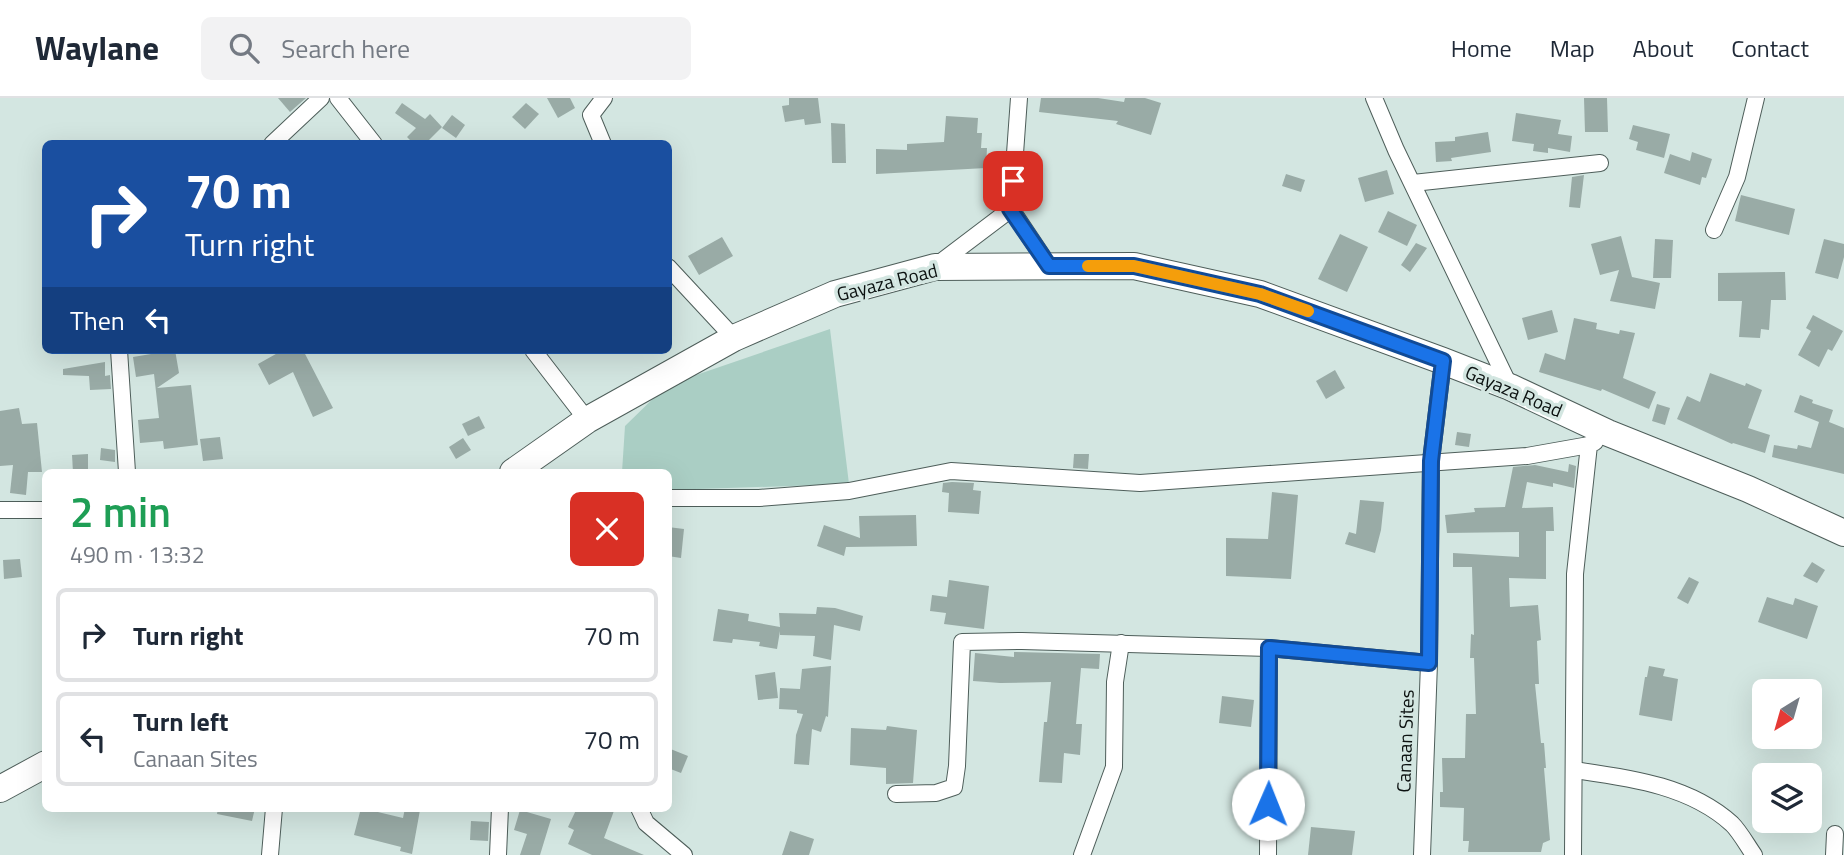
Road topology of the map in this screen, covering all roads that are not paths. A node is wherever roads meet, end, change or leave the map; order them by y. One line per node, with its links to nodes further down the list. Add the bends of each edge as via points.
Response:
1 (321, 98): 7 (street)
2 (338, 98): 8 (street)
3 (604, 98): 9 (street, via 591,116)
4 (1019, 98): 12 (street)
5 (1374, 98): 11 (street)
6 (1756, 98): 13 (street, via 1737,177)
7 (276, 140)
8 (371, 140)
9 (601, 140)
10 (1600, 163): 11 (street)
11 (1413, 183): 21 (street)
12 (1010, 209): 14 (street); 15 (street)
13 (1714, 230)
14 (1049, 266): 15 (main road, Gayaza Road); 20 (main road, Gayaza Road, via 1134,266 1260,294)
15 (935, 267): 17 (main road, Gayaza Road, via 835,294)
16 (672, 271): 17 (street)
17 (734, 338): 22 (main road, Gayaza Road)
18 (119, 354): 25 (street)
19 (536, 354): 22 (street)
20 (1443, 361): 21 (main road, Gayaza Road); 24 (street, Canaan Sites)
21 (1510, 387): 23 (main road, Gayaza Road)
22 (587, 420): 26 (main road, Gayaza Road)
23 (1598, 439): 24 (street, via 1527,456); 30 (main road, Gayaza Road, via 1748,489); 35 (street, via 1575,573)
24 (1431, 461): 27 (street, via 1140,483 951,471 849,491); 33 (street, Canaan Sites)
25 (127, 469)
26 (517, 469)
27 (672, 498)
28 (0, 510): 29 (street)
29 (42, 510)
30 (1843, 530)
31 (1121, 643): 32 (street); 37 (street, via 962,642 954,787 936,793); 45 (street, via 1115,682 1114,767)
32 (1269, 648): 33 (street); 46 (street)
33 (1429, 663): 47 (street, Canaan Sites)
34 (42, 766): 36 (main road)
35 (1574, 770): 48 (street); 49 (street, via 1686,794 1732,825)
36 (0, 789)
37 (896, 793)
38 (274, 812): 42 (street)
39 (500, 812): 43 (street)
40 (641, 812): 44 (street, via 646,823)
41 (1835, 834): 50 (street)
42 (270, 855)
43 (498, 855)
44 (684, 855)
45 (1082, 855)
46 (1268, 855)
47 (1422, 855)
48 (1573, 855)
49 (1754, 855)
50 (1834, 855)

